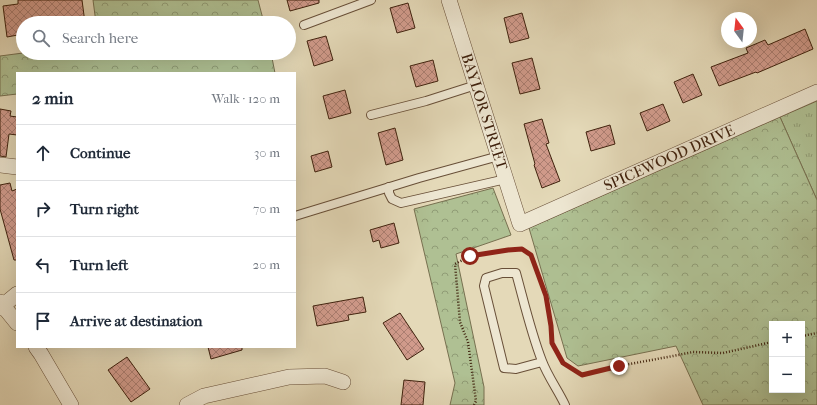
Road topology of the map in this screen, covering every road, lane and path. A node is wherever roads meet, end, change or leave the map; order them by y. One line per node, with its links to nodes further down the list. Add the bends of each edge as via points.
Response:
1 (371, 0): 3 (lane)
2 (449, 0): 4 (street, BAYLOR STREET)
3 (304, 25)
4 (476, 86): 6 (lane); 7 (street, BAYLOR STREET)
5 (817, 92): 13 (street, SPICEWOOD DRIVE)
6 (371, 116)
7 (499, 156): 10 (street, BAYLOR STREET); 11 (lane)
8 (0, 165): 9 (street)
9 (16, 167)
10 (506, 179): 11 (lane, via 401,203 392,199); 13 (street, BAYLOR STREET)
11 (389, 187): 12 (lane)
12 (296, 216)
13 (520, 224)
14 (16, 295): 15 (street)
15 (1, 305): 16 (street)
16 (16, 322)
17 (817, 333): 18 (path)
18 (805, 335)
19 (769, 343): 25 (path, via 723,353 693,352 582,375 563,363 552,343 546,296 531,255 522,249 470,256 455,264 460,322 468,342 476,401)
20 (37, 348): 23 (street)
21 (542, 362): 21 (lane, via 516,273 502,273 486,278 484,286 504,368 516,369); 26 (lane)
22 (343, 382): 24 (street, via 325,376 289,377 204,396)
23 (71, 405)
24 (187, 405)
25 (474, 405)
26 (565, 405)

